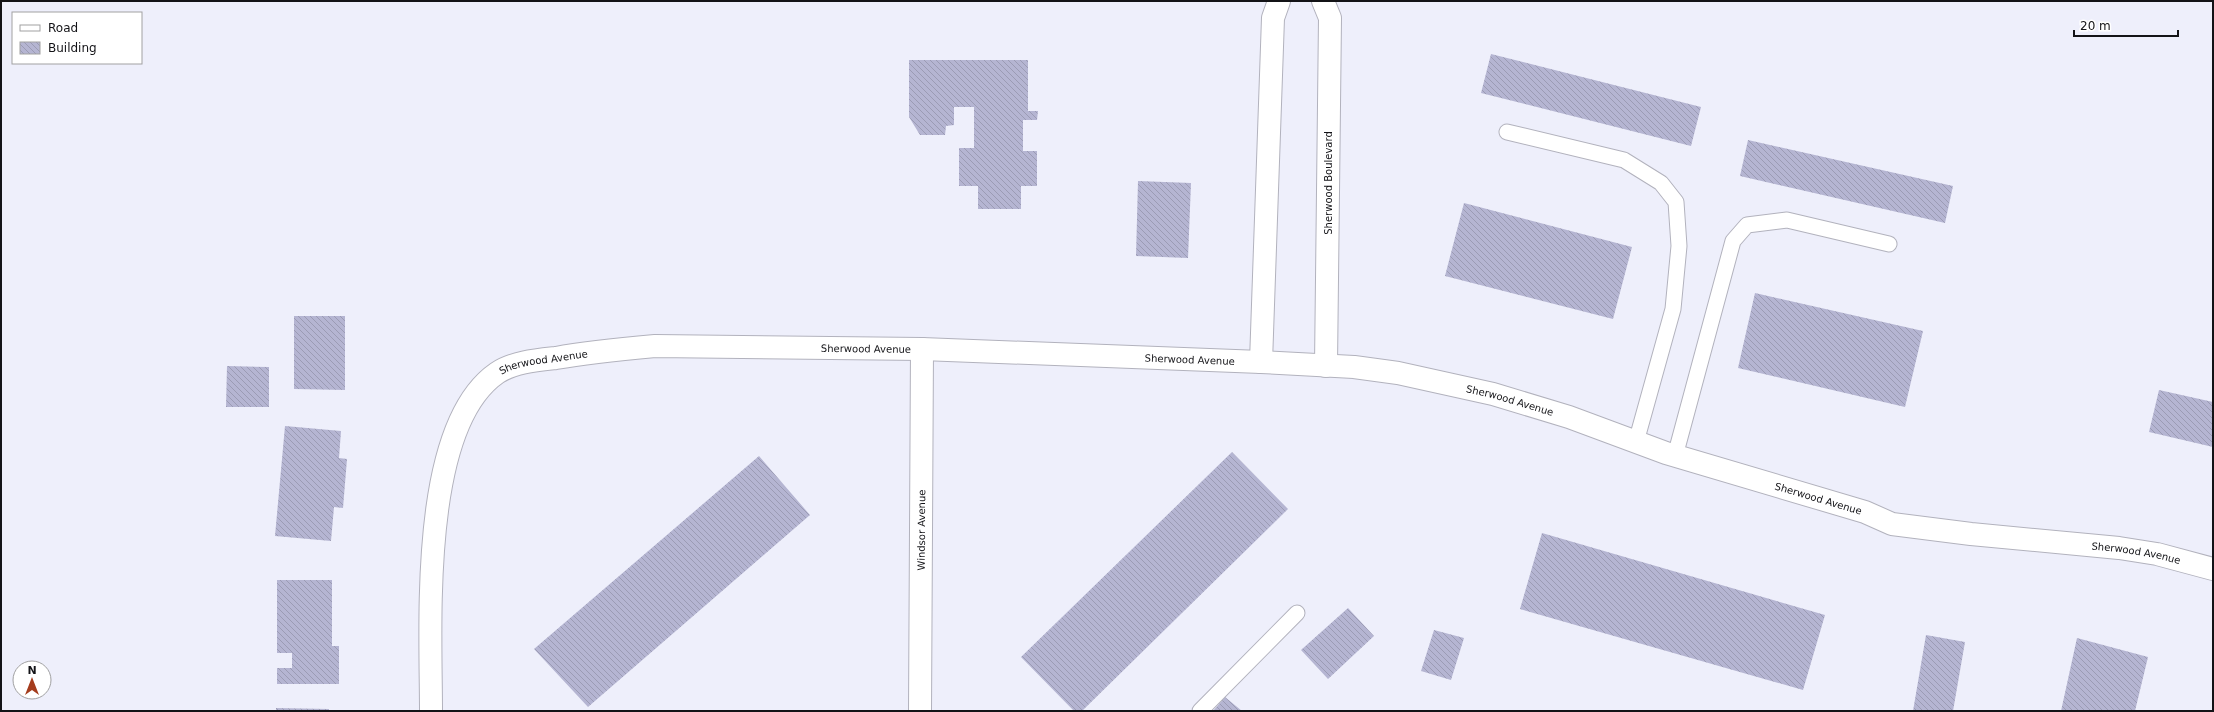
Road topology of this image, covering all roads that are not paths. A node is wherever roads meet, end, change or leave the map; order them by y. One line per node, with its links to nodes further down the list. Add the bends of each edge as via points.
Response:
1 (1279, 1): 6 (street, via 1274,18)
2 (1323, 1): 7 (street, Sherwood Boulevard, via 1330,18)
3 (1507, 132): 8 (lane, via 1624,160 1661,183 1676,202 1680,246 1673,309)
4 (1889, 244): 9 (lane, via 1787,220 1747,224 1733,241)
5 (922, 349): 6 (street, Sherwood Avenue); 12 (street, Sherwood Avenue, via 655,346 580,353 528,362 498,372 485,383 468,406 454,435 441,484 432,559); 13 (street, Windsor Avenue)
6 (1261, 362): 7 (street, Sherwood Avenue)
7 (1326, 366): 8 (street, Sherwood Avenue, via 1398,372 1493,394 1569,417)
8 (1636, 442): 9 (street, Sherwood Avenue)
9 (1675, 456): 10 (street, Sherwood Avenue, via 1865,512 1892,524 2119,548 2157,554)
10 (2213, 569)
11 (1297, 613): 14 (lane)
12 (431, 711)
13 (920, 711)
14 (1200, 711)

